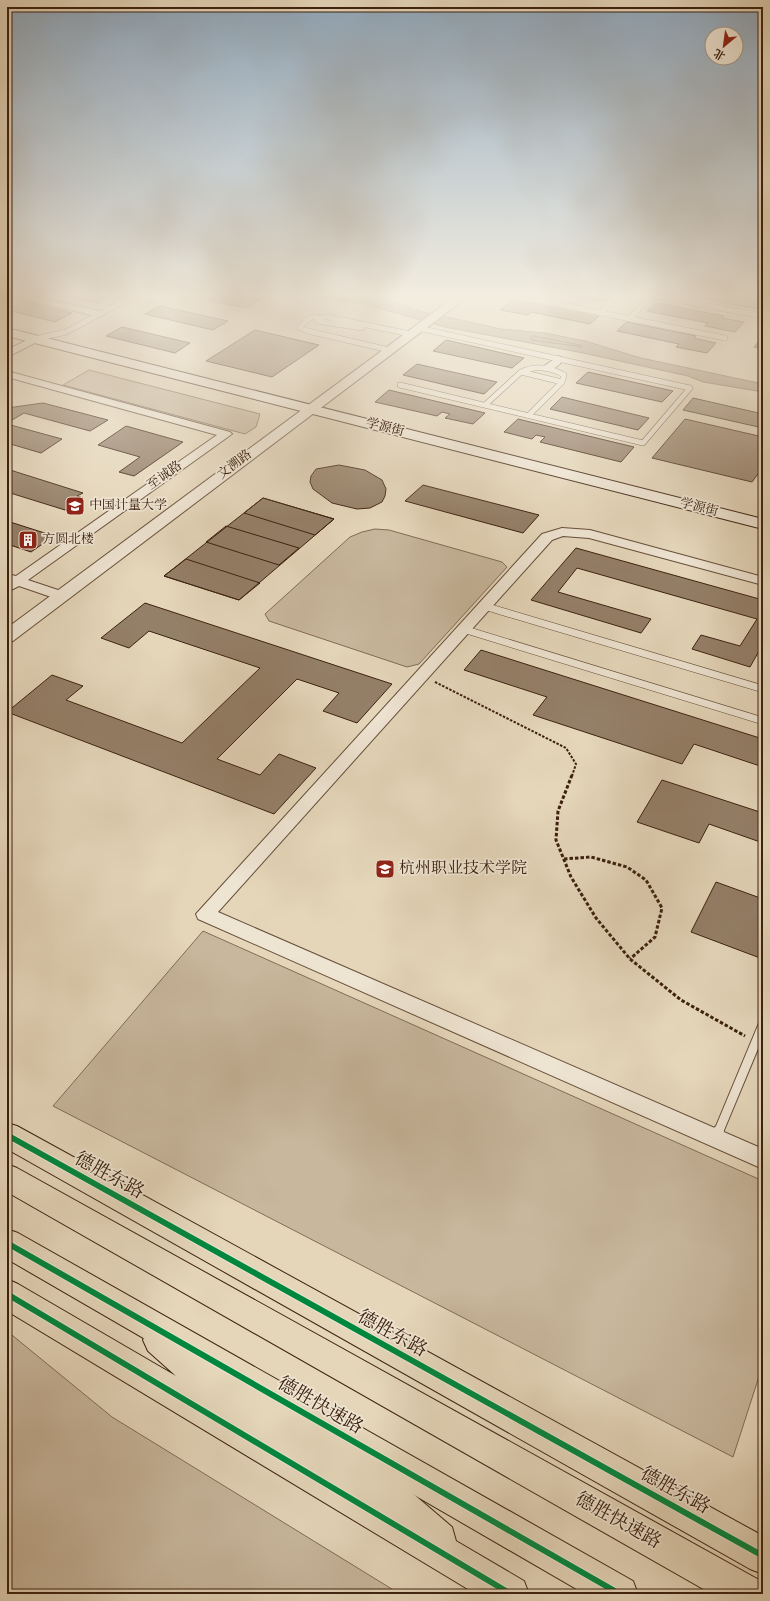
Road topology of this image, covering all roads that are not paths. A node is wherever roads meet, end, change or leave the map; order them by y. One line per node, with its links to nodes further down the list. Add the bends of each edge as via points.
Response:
1 (168, 370): 11 (main road, 学源街)
2 (363, 370): 11 (street, 文溯路)
3 (527, 370): 6 (lane)
4 (552, 370): 8 (lane, via 564,375)
5 (607, 370): 12 (lane, via 690,388 643,443)
6 (521, 372): 8 (lane); 10 (lane)
7 (7, 374): 16 (street, 至诚路, via 226,434)
8 (562, 382): 12 (lane)
9 (400, 385): 10 (lane)
10 (485, 405): 12 (lane)
11 (314, 406): 13 (main road, 学源街); 14 (main road, 学源街); 17 (street, 文溯路)
12 (528, 416)
13 (763, 516)
14 (763, 524)
15 (763, 581): 18 (street, via 590,534 562,532 546,537)
16 (10, 582): 17 (street)
17 (62, 596): 20 (street, 文溯路)
18 (484, 606): 19 (street); 21 (lane)
19 (463, 629): 22 (lane); 25 (street, via 205,914)
20 (7, 637)
21 (763, 689)
22 (763, 721)
23 (763, 1025): 25 (lane)
24 (7, 1135): 31 (main road, 德胜东路)
25 (716, 1138): 26 (street)
26 (763, 1159)
27 (7, 1177): 35 (main road, 德胜快速路)
28 (7, 1243): 30 (main road, 德胜快速路)
29 (7, 1294): 32 (main road)
30 (123, 1309): 32 (main road, via 217,1391 385,1492); 34 (main road, 德胜快速路)
31 (763, 1556)
32 (475, 1572): 33 (main road)
33 (512, 1594)
34 (620, 1594)
35 (748, 1594)

